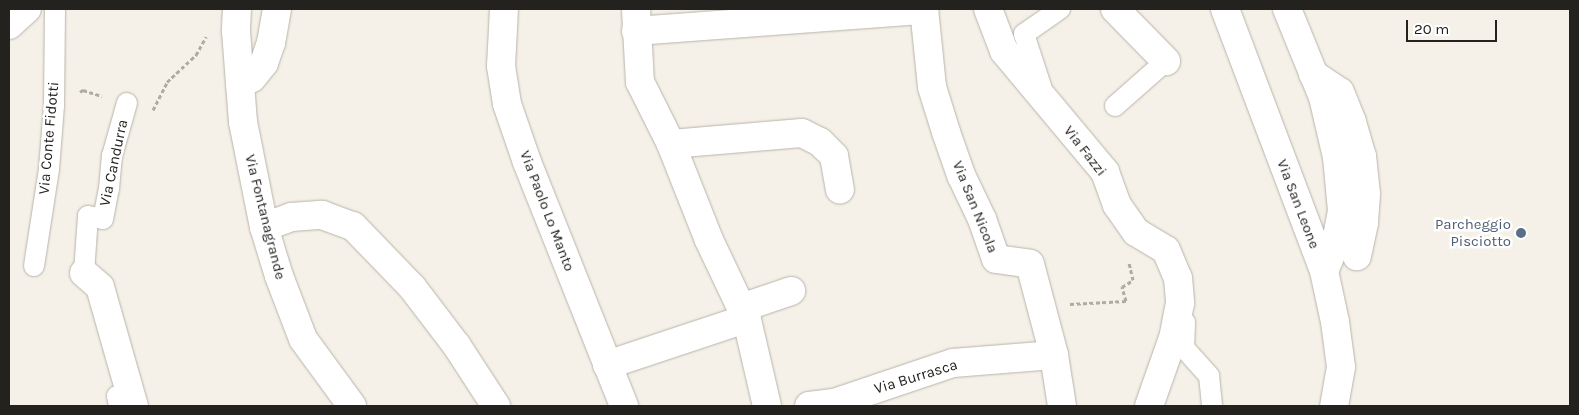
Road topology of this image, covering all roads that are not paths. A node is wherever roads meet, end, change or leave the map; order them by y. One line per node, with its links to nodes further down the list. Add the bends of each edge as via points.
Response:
1 (27, 9): 13 (street)
2 (55, 9): 24 (street, Via Conte Fidotti, via 54,105)
3 (237, 9): 16 (street, Via Fontanagrande)
4 (277, 9): 16 (street, via 264,63 252,78)
5 (504, 9): 31 (street, Via Paolo Lo Manto, via 501,66 507,104)
6 (924, 9): 12 (street); 30 (street, Via San Nicola, via 932,87 961,175 996,259 1030,264)
7 (988, 9): 18 (street, Via Fazzi, via 1004,51)
8 (1060, 9): 18 (street, via 1024,34)
9 (1115, 9): 14 (street)
10 (1225, 9): 25 (street, Via San Leone)
11 (1287, 9): 15 (street)
12 (636, 20): 20 (street, via 640,82)
13 (9, 25)
14 (1166, 61): 19 (street)
15 (1313, 74): 23 (street, via 1340,92 1362,156 1366,194); 25 (street, via 1323,97 1336,157 1342,212 1336,243)
16 (240, 84): 22 (street, Via Fontanagrande, via 243,122)
17 (127, 103): 26 (street, Via Candurra, via 112,156 110,189 103,219 88,216)
18 (1047, 103): 28 (street, Via Fazzi, via 1105,172 1117,205 1136,232 1166,250 1178,278)
19 (1115, 106)
20 (671, 144): 21 (street, via 802,132 820,142 834,156); 29 (street)
21 (840, 189)
22 (264, 227): 33 (street, Via Fontanagrande, via 303,339); 34 (street, via 291,217 322,215 353,226 412,287 457,346)
23 (1357, 256)
24 (34, 266)
25 (1324, 271): 41 (street, Via San Leone, via 1341,367)
26 (84, 273): 32 (street, Via Candurra, via 100,287)
27 (791, 291): 29 (street)
28 (1180, 303): 39 (street, Via Fazzi, via 1173,338); 40 (street, via 1185,318 1184,348 1209,376)
29 (737, 316): 31 (street); 36 (street, via 747,320)
30 (1054, 355): 37 (street, Via Burrasca, via 953,363 834,403); 38 (street, Via San Nicola)
31 (607, 365): 35 (street, Via Paolo Lo Manto)
32 (128, 402)
33 (352, 406)
34 (496, 406)
35 (624, 406)
36 (767, 406)
37 (809, 406)
38 (1062, 406)
39 (1149, 406)
40 (1212, 406)
41 (1334, 406)

